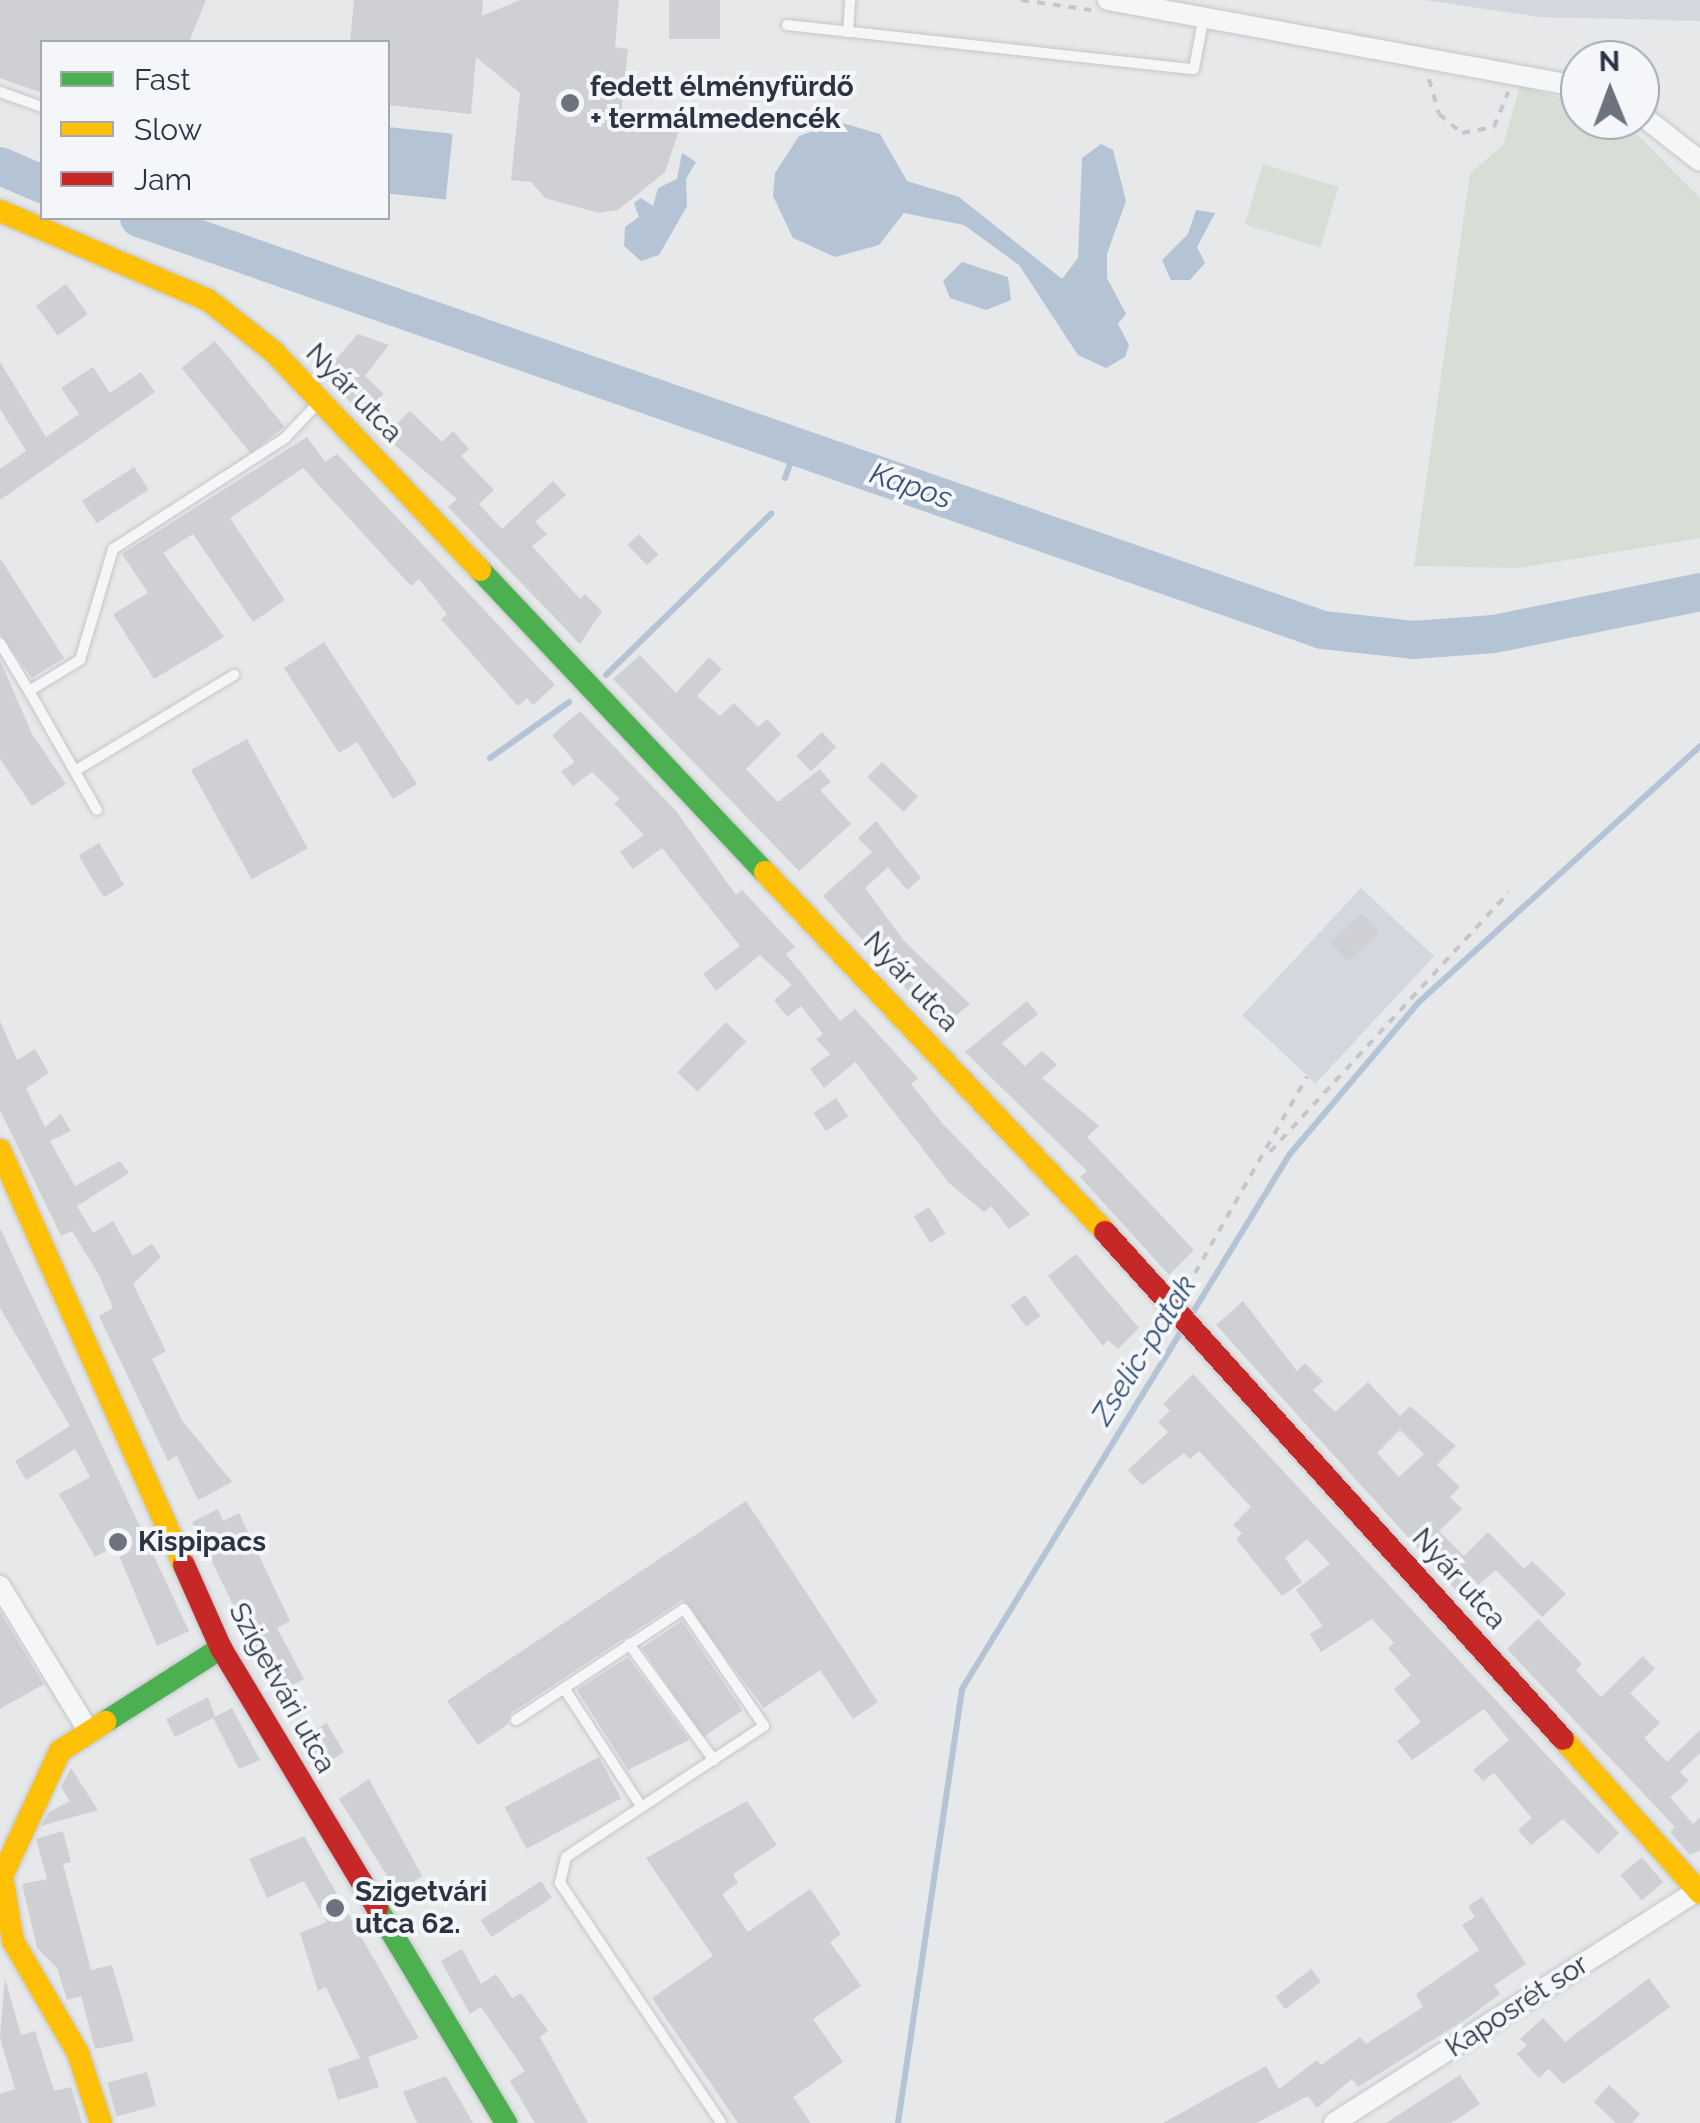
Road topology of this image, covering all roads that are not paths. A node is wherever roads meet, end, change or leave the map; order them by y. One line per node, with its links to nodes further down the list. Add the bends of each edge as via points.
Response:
1 (850, 0): 5 (lane)
2 (1108, 0): 3 (street)
3 (1204, 15): 5 (lane, via 1194,69); 6 (street)
4 (787, 25): 5 (lane)
5 (848, 32)
6 (1560, 82)
7 (0, 92): 8 (lane)
8 (40, 106)
9 (1660, 130): 10 (street)
10 (1700, 161)
11 (0, 210): 12 (street, Nyár utca, via 208,300)
12 (320, 400): 15 (lane, via 286,438 112,550 80,660); 27 (street, Nyár utca, via 1209,1343)
13 (0, 643): 15 (lane)
14 (234, 675): 16 (lane)
15 (30, 691): 16 (lane)
16 (75, 771): 17 (lane)
17 (97, 810)
18 (0, 1150): 21 (street, Szigetvári utca)
19 (0, 1586): 24 (street)
20 (629, 1644): 22 (lane); 25 (lane); 25 (lane, via 684,1609 764,1726)
21 (221, 1648): 24 (street); 29 (street, Szigetvári utca)
22 (564, 1688): 23 (lane); 26 (lane)
23 (516, 1720)
24 (89, 1732): 28 (street, via 44,1772 2,1876 13,1941 78,2053)
25 (714, 1760): 26 (lane)
26 (641, 1806): 30 (lane, via 566,1857 560,1884)
27 (1699, 1891): 31 (street, Kaposrét sor)
28 (102, 2123)
29 (506, 2123)
30 (721, 2123)
31 (1334, 2123)

